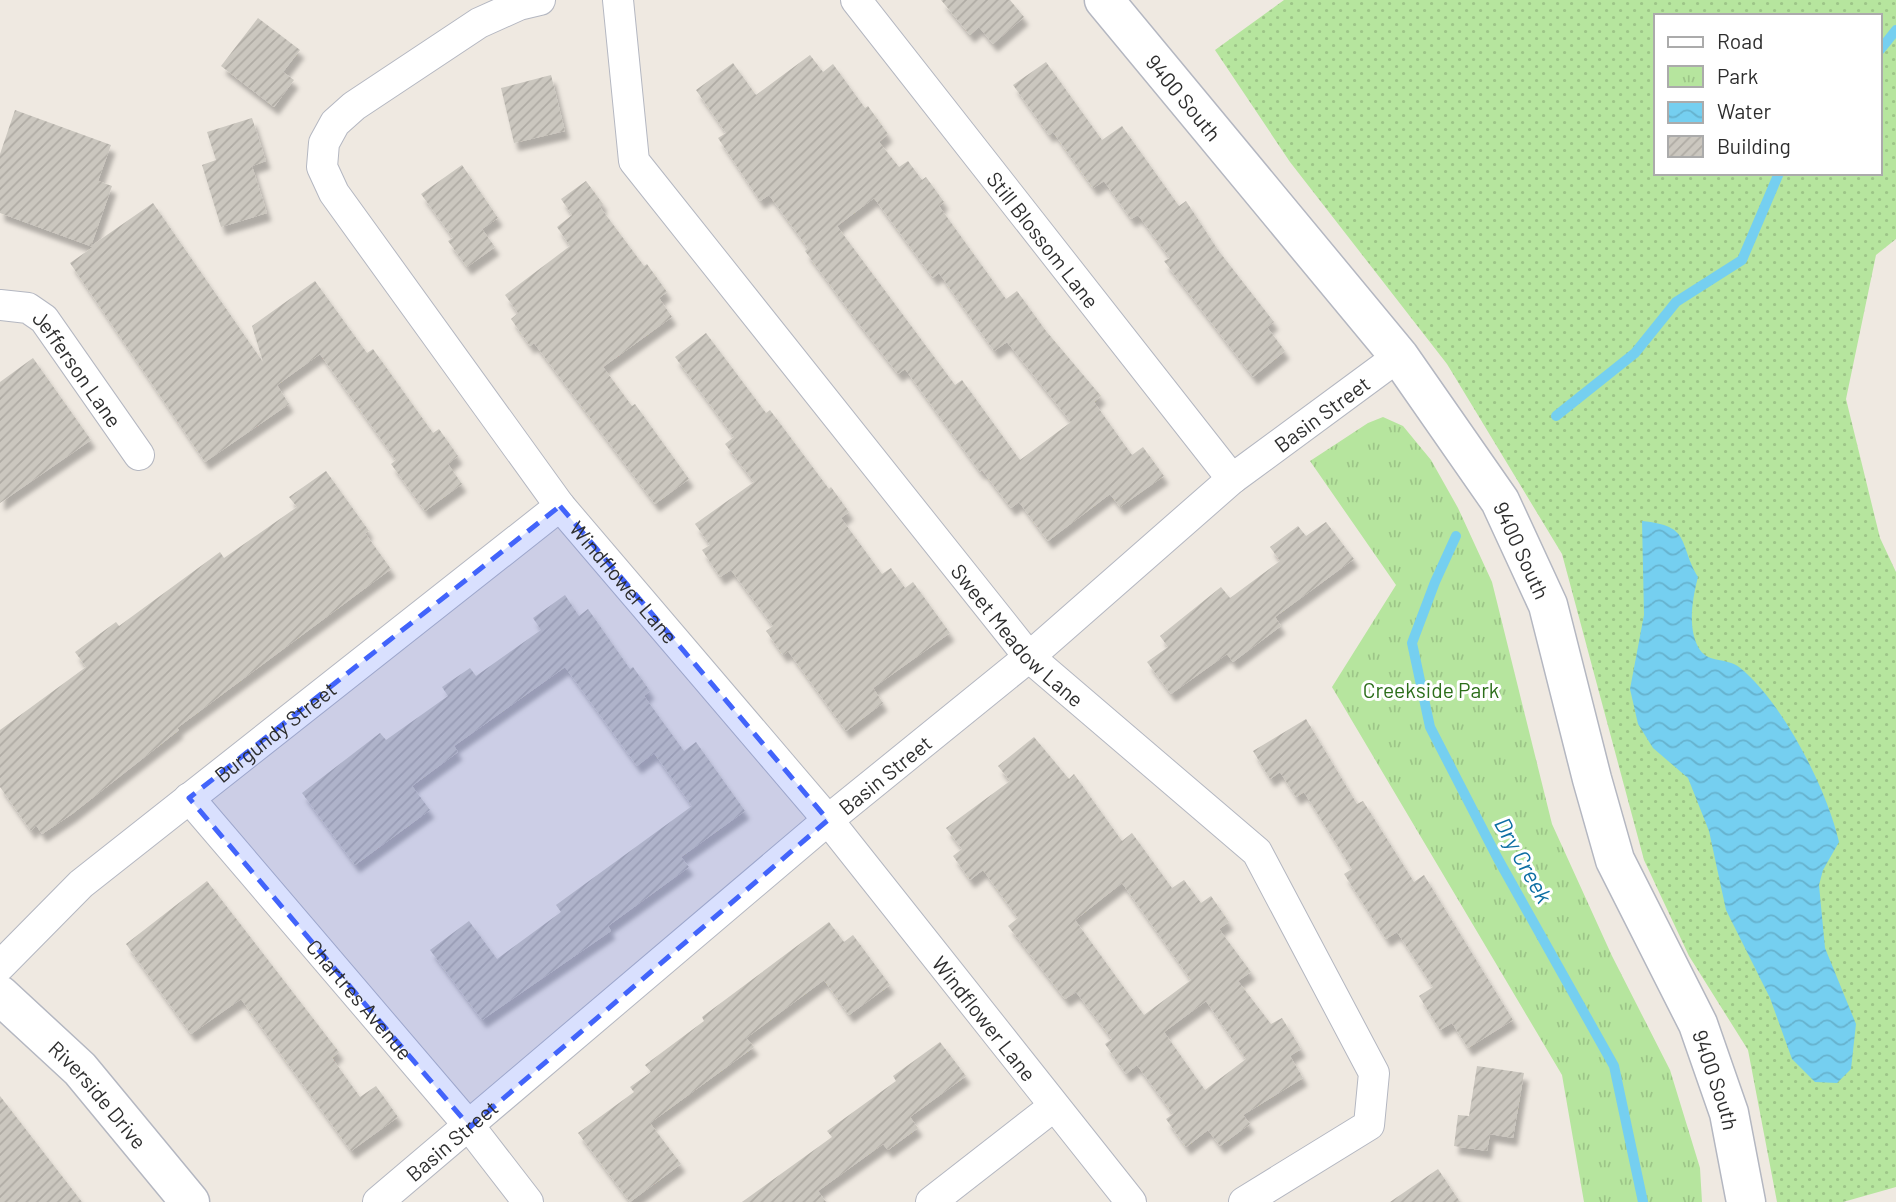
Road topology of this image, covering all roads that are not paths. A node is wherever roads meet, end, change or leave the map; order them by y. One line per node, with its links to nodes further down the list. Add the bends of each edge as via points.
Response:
1 (540, 0): 9 (street, Windflower Lane, via 479,23 354,106 335,123 324,143 322,167 334,193)
2 (618, 0): 10 (street, Sweet Meadow Lane, via 634,161)
3 (856, 0): 8 (street, Still Blossom Lane)
4 (1104, 0): 6 (street, 9400 South)
5 (0, 305): 7 (street, Jefferson Lane, via 28,308 44,319)
6 (1399, 356): 8 (street, Basin Street); 23 (street, 9400 South, via 1500,501 1548,605 1615,860 1698,1024 1729,1113)
7 (139, 455)
8 (1233, 479): 10 (street, Basin Street)
9 (560, 506): 11 (street, Burgundy Street); 12 (street, Windflower Lane)
10 (1029, 657): 12 (street, Basin Street); 22 (street, Sweet Meadow Lane, via 1257,852 1374,1073 1369,1125)
11 (189, 798): 13 (street, Burgundy Street, via 81,884); 16 (street, Chartres Avenue)
12 (828, 820): 15 (street, Windflower Lane); 16 (street, Basin Street)
13 (0, 966)
14 (0, 995): 17 (street, Riverside Drive, via 80,1069)
15 (1053, 1107): 20 (street); 21 (street, Windflower Lane)
16 (470, 1128): 18 (street, Basin Street); 19 (street, Chartres Avenue)
17 (190, 1202)
18 (378, 1202)
19 (528, 1202)
20 (931, 1202)
21 (1131, 1202)
22 (1244, 1202)
23 (1746, 1202)

